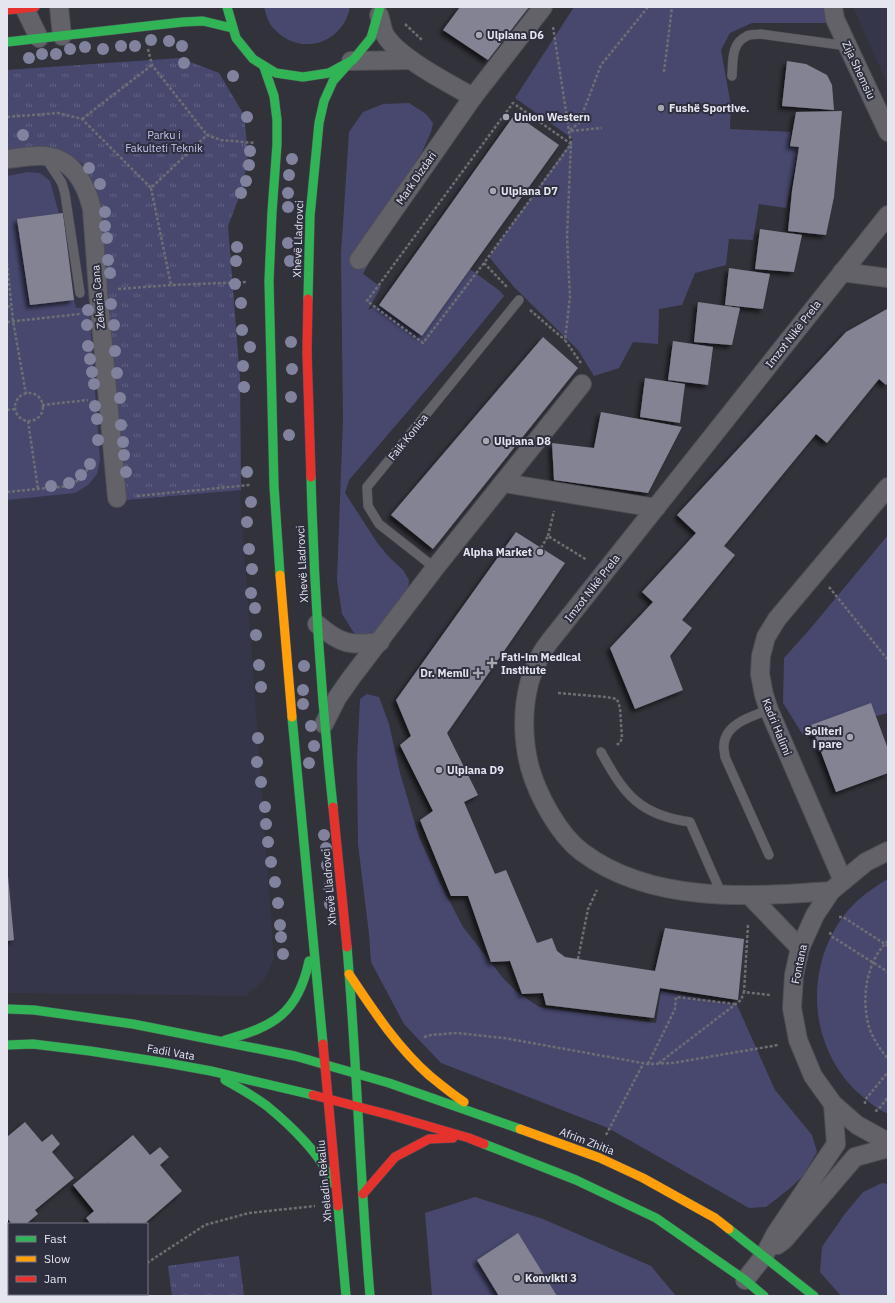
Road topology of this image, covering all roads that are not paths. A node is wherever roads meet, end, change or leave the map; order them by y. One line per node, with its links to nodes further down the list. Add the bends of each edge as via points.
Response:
1 (28, 7): 6 (main road); 10 (street)
2 (59, 7): 9 (street)
3 (227, 7): 8 (main road)
4 (543, 7): 17 (street, Mark Dizdari)
5 (833, 7): 12 (street, Zija Shemsiu, via 835,19)
6 (7, 10)
7 (380, 11): 13 (street, via 384,34); 14 (main road, via 372,36 363,50)
8 (232, 28): 9 (main road, via 203,21 190,21); 15 (main road, via 245,50)
9 (62, 36): 10 (main road)
10 (39, 38): 11 (main road)
11 (7, 42)
12 (848, 46): 16 (lane, via 760,34 748,36 734,49); 18 (street, Zija Shemsiu)
13 (411, 60): 14 (street); 17 (street)
14 (351, 61): 15 (main road, via 331,73 308,78 286,76); 33 (main road, Xhevë Lladrovci, via 333,81 324,101 317,135 310,216 308,352)
15 (264, 67): 43 (main road, Xhevë Lladrovci, via 274,96 277,120 269,281 274,486)
16 (732, 76)
17 (473, 97): 22 (street, Mark Dizdari)
18 (888, 132)
19 (45, 156): 20 (street, Zekeria Cana); 25 (lane, via 62,183 65,194); 30 (street, Zekeria Cana, via 71,168 86,188 92,209)
20 (7, 159)
21 (888, 215): 23 (street)
22 (359, 260)
23 (842, 272): 24 (street); 31 (street, Imzot Nikë Prela)
24 (888, 278)
25 (80, 293)
26 (519, 300): 32 (lane, Faik Konica, via 367,487 368,506 379,524)
27 (582, 384): 28 (street)
28 (504, 483): 31 (street); 32 (street)
29 (888, 487): 35 (street, Kadri Halimi, via 777,619 766,637 760,674)
30 (117, 498)
31 (656, 508): 41 (street, Imzot Nikë Prela, via 541,655 529,684 524,718 526,753 535,783 548,810 565,835 581,851 602,865 642,882 691,892)
32 (435, 568): 34 (street)
33 (317, 624): 34 (street, via 338,640 362,644); 36 (main road, Xhevë Lladrovci)
34 (380, 642): 36 (street, via 337,698)
35 (768, 710): 39 (lane, via 741,721 729,731 724,743 725,757); 40 (street, Kadri Halimi)
36 (324, 724): 45 (main road, Xhevë Lladrovci)
37 (601, 752): 41 (lane, via 626,793 641,806 673,820 690,822)
38 (888, 851): 40 (street, Fontana, via 866,862)
39 (769, 855)
40 (837, 886): 42 (street, Imzot Nikë Prela); 44 (street, Fontana, via 815,915)
41 (722, 895): 42 (street, Imzot Nikë Prela)
42 (749, 895): 44 (street)
43 (312, 936): 47 (main road, via 307,976 293,1004 265,1028); 49 (main road, Xhevë Lladrovci)
44 (800, 948): 53 (street, Fontana, via 794,976 792,1008 798,1040 813,1076)
45 (349, 973): 51 (main road, Xhevë Lladrovci); 55 (main road, via 399,1046 448,1092)
46 (7, 1009): 47 (main road, Fadil Vata, via 34,1010 111,1021)
47 (220, 1041): 49 (main road, Fadil Vata)
48 (7, 1045): 50 (main road, Fadil Vata, via 32,1044 90,1051)
49 (324, 1064): 51 (main road, Afrim Zhitia); 52 (main road, Xheladin Rekaliu)
50 (211, 1071): 52 (main road, Fadil Vata); 60 (main road, via 266,1105 291,1127 329,1174)
51 (356, 1073): 54 (main road); 55 (main road, Afrim Zhitia)
52 (328, 1099): 54 (main road); 60 (main road, Xheladin Rekaliu)
53 (833, 1104): 57 (street, Fontana, via 857,1125); 61 (street, via 836,1144 776,1233)
54 (358, 1107): 56 (main road); 59 (main road)
55 (487, 1117): 61 (main road, Afrim Zhitia, via 600,1158 643,1178 715,1218)
56 (468, 1138): 59 (main road, via 429,1139 422,1142 395,1157); 62 (main road, via 576,1180 656,1218)
57 (888, 1142)
58 (888, 1148): 61 (street, via 855,1157 784,1240)
59 (363, 1194): 64 (main road)
60 (337, 1197): 63 (main road, Xheladin Rekaliu)
61 (764, 1256): 62 (street); 66 (main road, Afrim Zhitia)
62 (744, 1285): 65 (main road)
63 (346, 1296)
64 (370, 1296)
65 (764, 1296)
66 (814, 1296)

